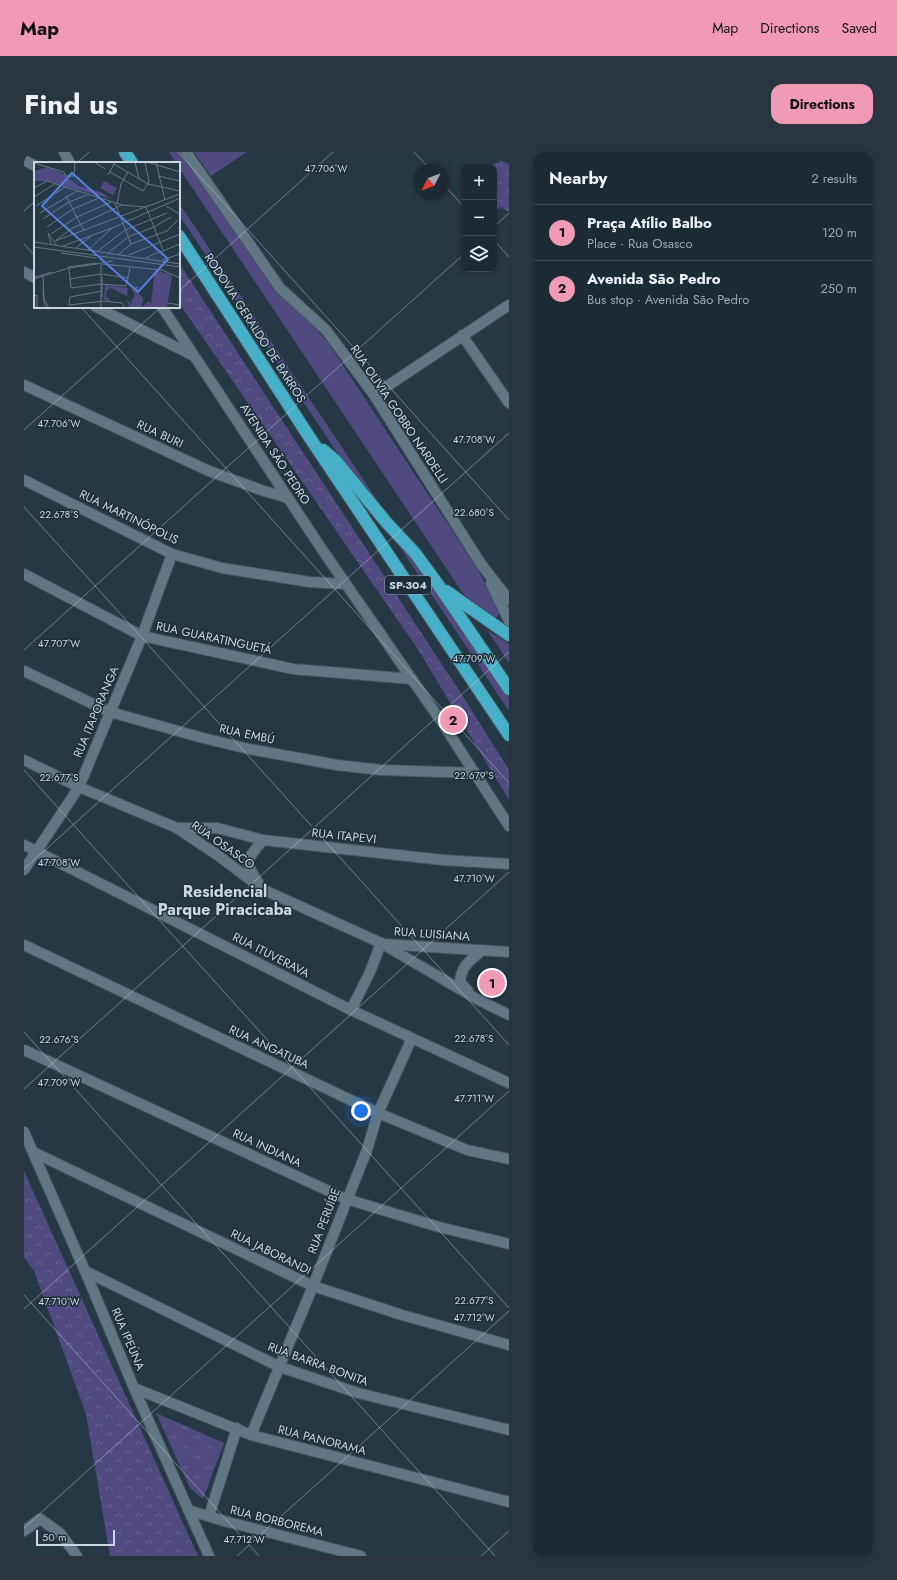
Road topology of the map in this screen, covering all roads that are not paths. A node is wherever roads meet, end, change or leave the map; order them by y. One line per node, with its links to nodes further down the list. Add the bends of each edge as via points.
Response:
1 (64, 152): 5 (street)
2 (125, 152): 6 (highway)
3 (186, 152): 17 (street, RUA OLIVIA GOBBO NARDELLI, via 280,288 326,330)
4 (24, 160): 7 (street)
5 (69, 162)
6 (131, 162)
7 (34, 165)
8 (180, 238): 19 (highway, RODOVIA GERALDO DE BARROS / SP-304)
9 (24, 272): 10 (street)
10 (34, 277)
11 (509, 305): 14 (street)
12 (98, 308): 15 (street)
13 (163, 308): 15 (street, AVENIDA SÃO PEDRO)
14 (462, 335): 17 (street); 18 (street)
15 (194, 356): 21 (street, AVENIDA SÃO PEDRO)
16 (24, 385): 21 (street, RUA BURI, via 209,471)
17 (374, 395): 23 (street, RUA OLIVIA GOBBO NARDELLI)
18 (509, 403)
19 (308, 435): 26 (highway, RODOVIA GERALDO DE BARROS / SP-304, via 336,461 386,522 415,552); 35 (highway, RODOVIA GERALDO DE BARROS / SP-304)
20 (24, 480): 22 (street, RUA MARTINÓPOLIS)
21 (288, 498): 25 (street, AVENIDA SÃO PEDRO)
22 (172, 554): 25 (street, RUA MARTINÓPOLIS, via 222,568 310,582); 30 (street, RUA ITAPORANGA)
23 (481, 564): 27 (street); 28 (street)
24 (24, 574): 30 (street, RUA GUARATINGUETÁ)
25 (346, 584): 32 (street, AVENIDA SÃO PEDRO)
26 (439, 586): 29 (highway); 33 (highway, RODOVIA GERALDO DE BARROS / SP-304)
27 (509, 600)
28 (509, 621)
29 (509, 635)
30 (142, 636): 32 (street, RUA GUARATINGUETÁ, via 293,669); 34 (street, RUA ITAPORANGA)
31 (24, 671): 34 (street, RUA EMBÚ)
32 (412, 679): 37 (street, AVENIDA SÃO PEDRO)
33 (509, 689)
34 (110, 712): 37 (street, RUA EMBÚ, via 249,749 337,765 381,770); 38 (street, RUA ITAPORANGA)
35 (509, 735)
36 (24, 760): 38 (street, RUA OSASCO)
37 (475, 773): 39 (street, AVENIDA SÃO PEDRO)
38 (79, 787): 40 (street, RUA OSASCO); 43 (street, RUA ITAPORANGA)
39 (509, 826)
40 (177, 828): 41 (street, RUA ITAPEVI, via 217,828); 46 (street, RUA OSASCO)
41 (263, 840): 44 (street, RUA ITAPEVI, via 443,860); 46 (street, via 248,858 249,868)
42 (24, 845): 43 (street, RUA ITUVERAVA)
43 (36, 851): 45 (street, RUA ITAPORANGA); 52 (street, RUA ITUVERAVA)
44 (509, 864)
45 (24, 870)
46 (264, 890): 47 (street, RUA OSASCO)
47 (381, 944): 49 (street, RUA LUISIANA); 51 (street, RUA OSASCO); 52 (street)
48 (24, 945): 57 (street, RUA ANGATUBA)
49 (481, 951): 50 (street, RUA LUISIANA); 51 (street, RUA LUISIANA, via 460,973 460,982)
50 (509, 952)
51 (475, 998): 53 (street, RUA OSASCO)
52 (351, 1010): 54 (street, RUA ITUVERAVA)
53 (509, 1015)
54 (412, 1038): 56 (street, RUA ITUVERAVA); 57 (street, RUA PERUÍBE)
55 (24, 1050): 61 (street, RUA INDIANA)
56 (509, 1083)
57 (378, 1113): 60 (street, RUA ANGATUBA, via 467,1150); 61 (street, RUA PERUÍBE, via 367,1150)
58 (24, 1132): 59 (street, RUA IPEÚNA)
59 (34, 1152): 63 (street, RUA IPEÚNA); 64 (street, RUA JABORANDI)
60 (509, 1159)
61 (346, 1199): 62 (street, RUA INDIANA, via 439,1227); 64 (street, RUA PERUÍBE)
62 (509, 1244)
63 (85, 1271): 66 (street, RUA BARRA BONITA); 67 (street, RUA IPEÚNA)
64 (313, 1286): 65 (street, RUA JABORANDI, via 402,1315); 66 (street, RUA PERUÍBE)
65 (509, 1344)
66 (280, 1366): 69 (street, RUA BARRA BONITA, via 358,1393); 70 (street, RUA PERUÍBE)
67 (134, 1388): 68 (street, RUA PANORAMA); 72 (street, RUA IPEÚNA)
68 (237, 1428): 70 (street, RUA PANORAMA); 73 (street)
69 (509, 1430)
70 (250, 1435): 71 (street, RUA PANORAMA)
71 (509, 1502)
72 (188, 1510): 73 (street, RUA BORBOREMA); 76 (street, RUA IPEÚNA)
73 (209, 1516): 77 (street, RUA BORBOREMA)
74 (24, 1531): 75 (street, via 40,1519 60,1533)
75 (77, 1556)
76 (209, 1556)
77 (360, 1556)

